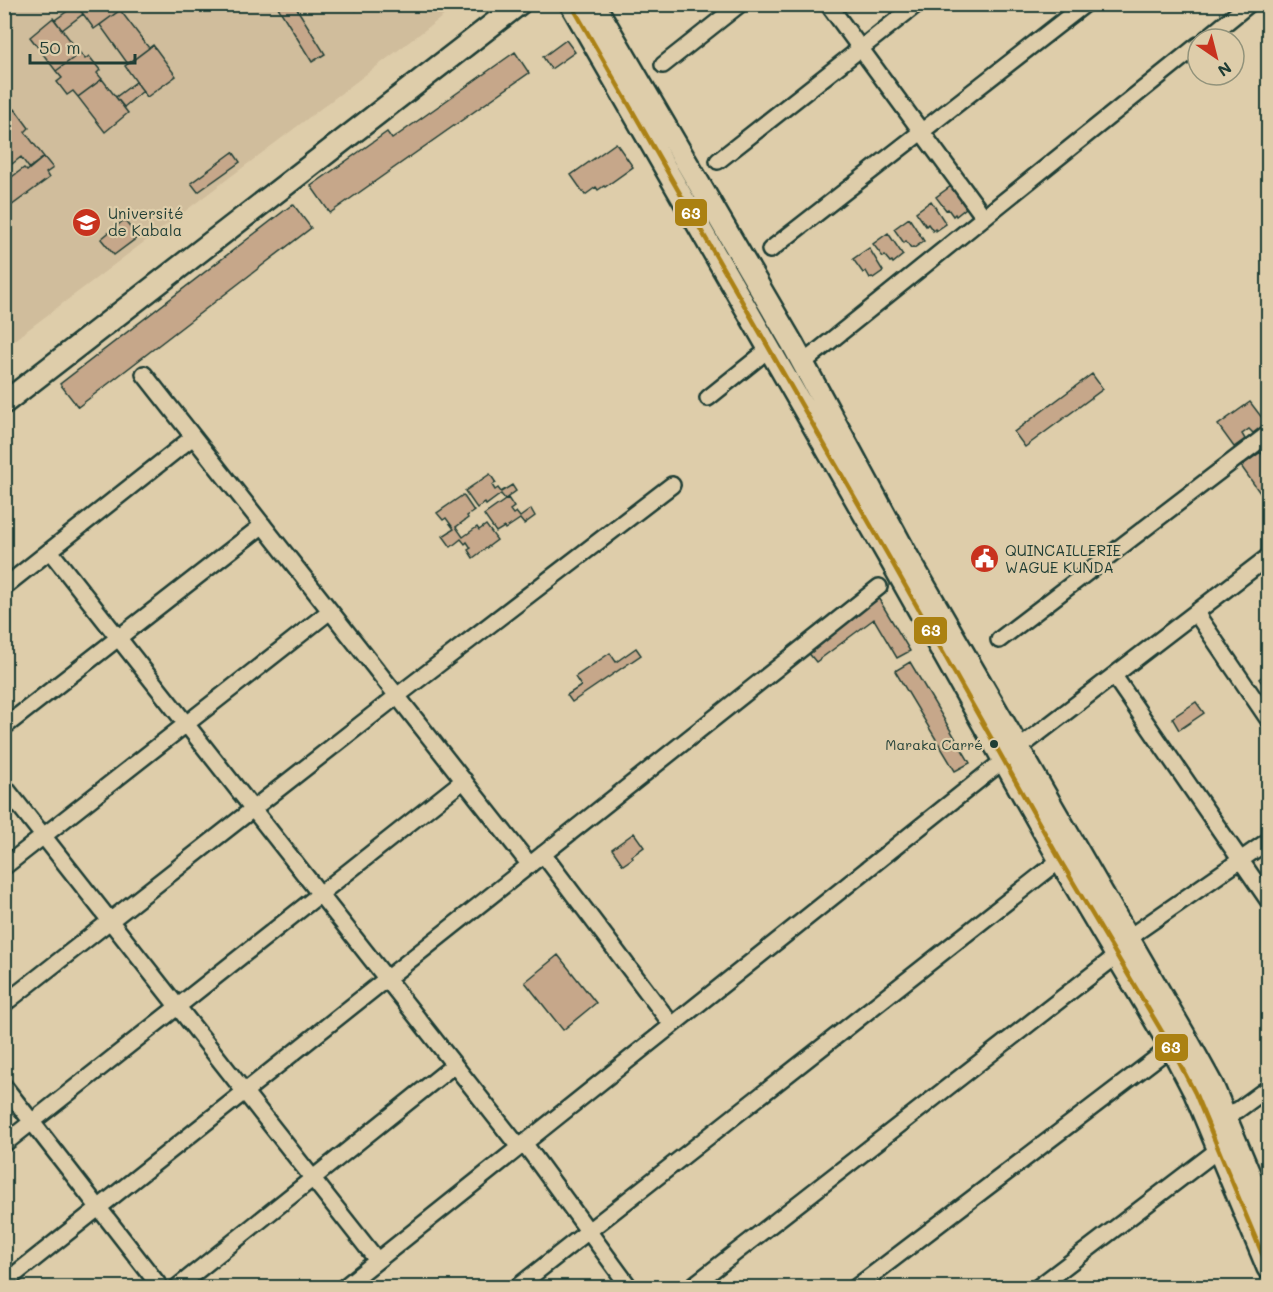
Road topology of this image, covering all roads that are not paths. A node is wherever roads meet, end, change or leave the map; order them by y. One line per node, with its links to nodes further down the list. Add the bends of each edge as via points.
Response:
1 (519, 4): 21 (main road)
2 (571, 4): 17 (main road)
3 (594, 4): 18 (main road)
4 (740, 4): 12 (street)
5 (828, 4): 10 (street)
6 (917, 4): 10 (street)
7 (1085, 4): 13 (street)
8 (1249, 4): 9 (street)
9 (1221, 27)
10 (861, 49): 13 (street); 14 (street)
11 (1186, 55): 15 (street)
12 (663, 65)
13 (922, 132): 15 (street); 16 (street)
14 (718, 161)
15 (984, 217): 18 (street)
16 (770, 250)
17 (769, 349): 20 (street); 39 (main road)
18 (803, 363): 39 (main road)
19 (144, 374): 23 (street)
20 (708, 398)
21 (4, 403)
22 (1269, 434): 33 (street)
23 (193, 437): 25 (street); 26 (street)
24 (672, 485): 35 (street)
25 (263, 525): 30 (street); 32 (street)
26 (50, 551): 28 (street); 32 (street)
27 (1269, 557): 31 (street)
28 (4, 587)
29 (879, 587): 45 (street)
30 (330, 610): 35 (street); 37 (street)
31 (1196, 613): 34 (street); 36 (street)
32 (118, 638): 37 (street); 38 (street)
33 (999, 639)
34 (1114, 676): 39 (street); 47 (street)
35 (397, 696): 40 (street); 42 (street)
36 (1269, 719)
37 (186, 724): 42 (street); 43 (street)
38 (4, 727)
39 (1011, 754): 46 (main road); 53 (main road); 58 (street)
40 (464, 780): 48 (street); 50 (street)
41 (4, 786): 43 (street)
42 (253, 809): 50 (street); 52 (street)
43 (44, 836): 49 (street); 52 (street)
44 (1269, 842): 47 (street)
45 (543, 854): 48 (street); 58 (street)
46 (1060, 860): 54 (main road); 72 (street)
47 (1241, 861): 51 (street); 53 (street)
48 (530, 865): 55 (street)
49 (4, 867)
50 (320, 894): 55 (street); 57 (street)
51 (1269, 900)
52 (111, 921): 56 (street); 57 (street)
53 (1128, 938): 64 (main road, via 1212,1085)
54 (1116, 956): 59 (main road); 81 (street)
55 (386, 979): 60 (street); 63 (street)
56 (4, 1004)
57 (178, 1006): 63 (street); 65 (street)
58 (672, 1025): 67 (street)
59 (1171, 1047): 68 (main road); 82 (street)
60 (454, 1065): 67 (street); 69 (street)
61 (4, 1086): 65 (street)
62 (1269, 1088): 64 (street)
63 (245, 1092): 69 (street); 70 (street)
64 (1225, 1115): 71 (main road)
65 (32, 1122): 66 (street); 70 (street)
66 (4, 1144)
67 (521, 1145): 72 (street); 73 (street)
68 (1219, 1149): 74 (main road); 83 (street)
69 (313, 1178): 73 (street); 77 (street)
70 (99, 1208): 75 (street); 76 (street)
71 (1269, 1219)
72 (589, 1231): 79 (street); 80 (street)
73 (378, 1260): 78 (street)
74 (1269, 1268)
75 (4, 1283)
76 (161, 1287)
77 (176, 1287)
78 (343, 1287)
79 (516, 1287)
80 (630, 1287)
81 (690, 1287)
82 (855, 1287)
83 (1037, 1287)

